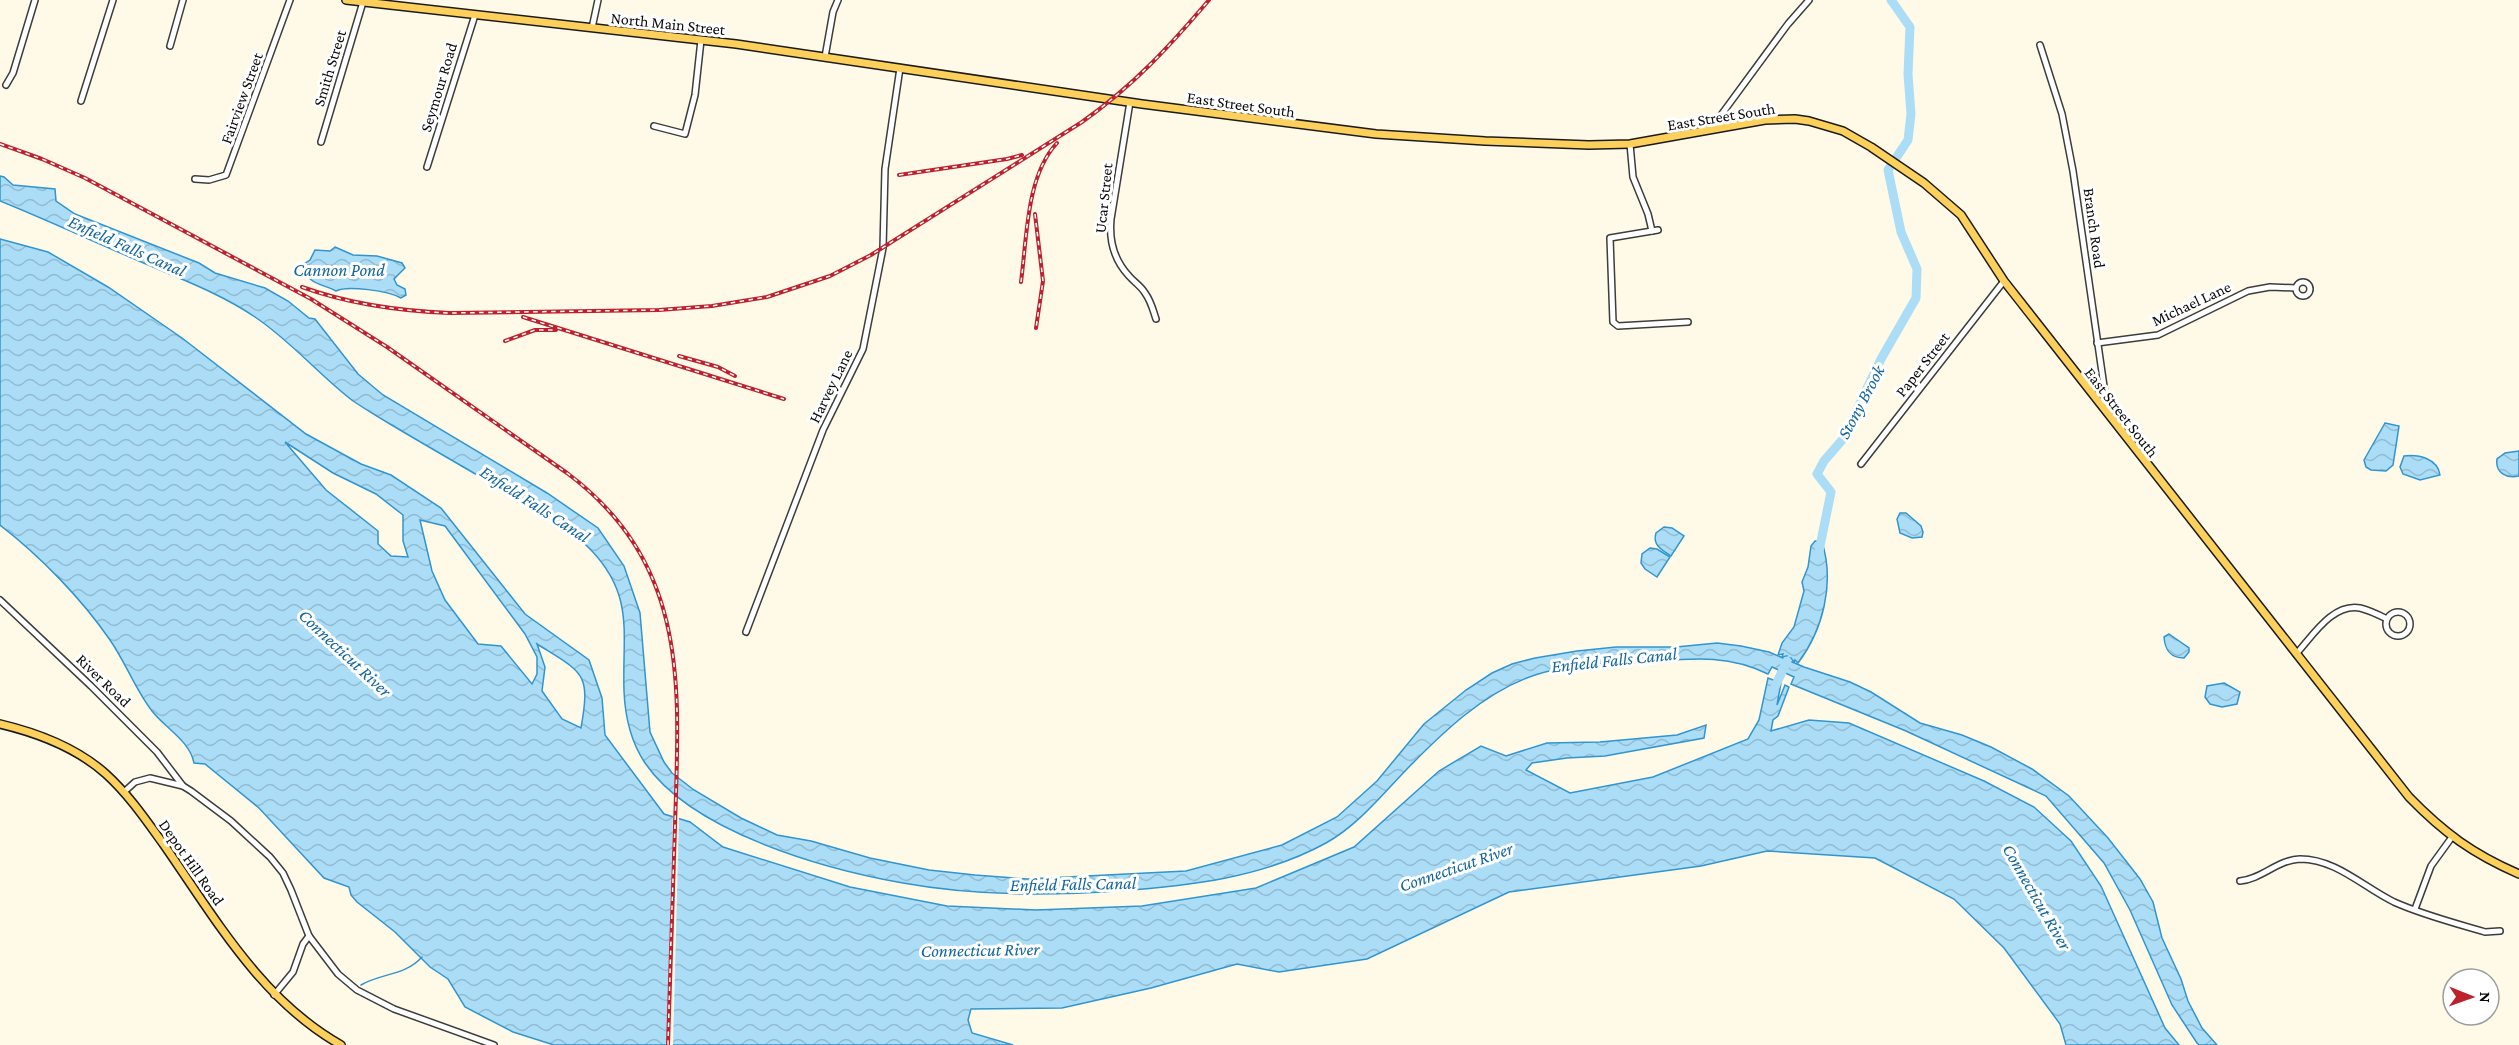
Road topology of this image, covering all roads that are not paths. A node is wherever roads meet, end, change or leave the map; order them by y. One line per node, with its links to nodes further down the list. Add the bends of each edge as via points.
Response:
1 (35, 0): 18 (street)
2 (113, 0): 19 (street)
3 (183, 0): 15 (street)
4 (290, 0): 26 (street, Fairview Street, via 226,175)
5 (346, 0): 9 (main road, North Main Street)
6 (598, 0): 11 (street)
7 (838, 0): 16 (street)
8 (1809, 0): 22 (street)
9 (363, 2): 10 (main road, North Main Street, via 424,5); 23 (street, Smith Street)
10 (475, 15): 11 (main road, North Main Street); 25 (street, Seymour Road)
11 (592, 28): 12 (main road, North Main Street)
12 (701, 40): 13 (main road, North Main Street); 21 (street, via 695,95 685,134)
13 (736, 44): 16 (main road, East Street South)
14 (2040, 45): 31 (street, Branch Road, via 2062,114 2073,171)
15 (170, 46)
16 (825, 57): 17 (main road, East Street South)
17 (900, 68): 20 (main road, East Street South); 36 (street, Harvey Lane, via 885,169 883,248 863,349 823,430)
18 (6, 86)
19 (81, 101)
20 (1130, 102): 24 (main road, East Street South, via 1376,134); 29 (street, Ucar Street, via 1111,236 1118,261 1144,291)
21 (654, 126)
22 (1710, 130): 24 (main road, East Street South); 27 (main road, East Street South, via 1795,119 1827,125 1863,142 1924,183 1961,215)
23 (321, 142)
24 (1630, 144): 30 (street, via 1633,177 1655,230 1610,238 1614,323 1621,326)
25 (427, 167)
26 (195, 179)
27 (2004, 281): 32 (main road, East Street South); 33 (street, Paper Street)
28 (2296, 288): 31 (street, Michael Lane, via 2248,291 2158,335)
29 (1156, 319)
30 (1688, 322)
31 (2097, 343): 32 (street, Branch Road)
32 (2109, 417): 37 (main road, East Street South)
33 (1862, 464)
34 (0, 600): 39 (street, River Road, via 157,752)
35 (2387, 619): 35 (street, via 2386,626 2393,635 2404,635 2409,629 2410,622 2404,614 2395,613); 37 (street, via 2361,608 2342,610)
36 (746, 632)
37 (2296, 654): 41 (main road, East Street South, via 2409,797)
38 (0, 724): 40 (main road, Depot Hill Road, via 55,742 98,768)
39 (183, 786): 40 (street, via 150,778 135,782); 46 (street, via 231,820 270,857 283,873)
40 (124, 792): 47 (main road, Depot Hill Road)
41 (2452, 837): 42 (main road, East Street South, via 2485,860); 44 (street, via 2431,866)
42 (2519, 874)
43 (2240, 881): 44 (street, via 2255,878 2284,862 2317,861)
44 (2415, 909): 45 (street, via 2485,932)
45 (2500, 931)
46 (309, 936): 47 (street, via 293,972); 49 (street, via 338,974 357,990 400,1011)
47 (274, 995): 48 (main road, Depot Hill Road, via 297,1016)
48 (341, 1045)
49 (494, 1045)

